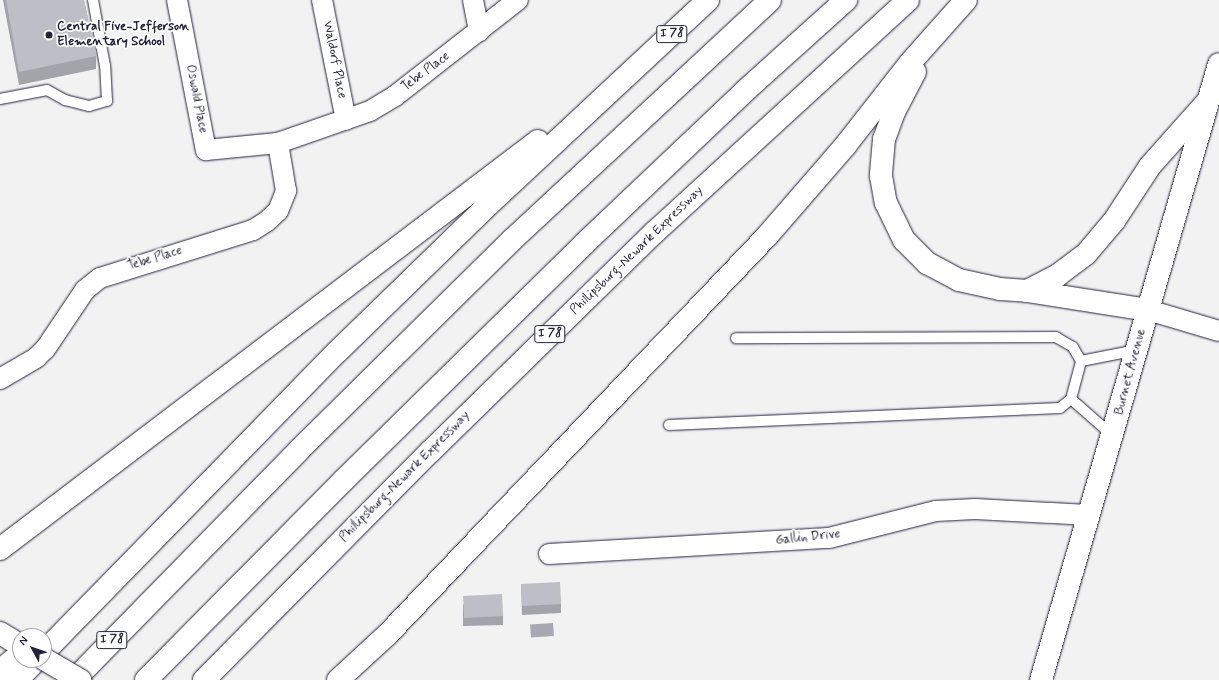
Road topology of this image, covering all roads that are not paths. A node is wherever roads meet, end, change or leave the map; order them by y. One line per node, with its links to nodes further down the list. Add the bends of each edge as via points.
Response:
1 (93, 0): 15 (lane, via 105,66 107,101 88,106 65,100 47,90)
2 (177, 0): 19 (street, Oswald Place)
3 (322, 0): 17 (street, Waldorf Place)
4 (473, 0): 11 (street)
5 (518, 0): 11 (street, Tebe Place)
6 (708, 0): 14 (main road, I 78)
7 (770, 0): 41 (main road, I 78, via 472,278)
8 (846, 0): 43 (main road, via 675,156 558,269)
9 (908, 0): 44 (main road, Phillipsburg-Newark Expressway / I 78, via 656,232 420,462)
10 (966, 0): 12 (main road)
11 (479, 31): 17 (street, Tebe Place, via 395,96 370,111)
12 (935, 34): 20 (main road, via 894,112 884,139 881,163 886,203 904,240 919,257 936,270 970,284); 45 (main road, via 886,92 846,146 768,235 387,635)
13 (1219, 64): 16 (main road, Burnet Avenue)
14 (635, 67): 31 (main road); 33 (main road, I 78, via 364,324)
15 (0, 99)
16 (1214, 103): 20 (main road, via 1150,166 1114,221 1086,254 1058,275); 21 (main road, Burnet Avenue)
17 (346, 120): 18 (street, Tebe Place)
18 (278, 143): 19 (street, Tebe Place); 26 (street, Tebe Place, via 286,191 278,211 269,219 253,230 100,278 85,290 46,348 36,358)
19 (206, 150)
20 (1027, 291): 21 (main road)
21 (1148, 310): 22 (street); 24 (main road, Burnet Avenue)
22 (1219, 331)
23 (736, 338): 25 (lane, via 1056,337 1073,347)
24 (1137, 350): 25 (lane); 29 (main road, Burnet Avenue)
25 (1080, 361): 27 (lane)
26 (0, 379)
27 (1071, 399): 28 (lane, via 1060,408); 29 (lane)
28 (669, 425)
29 (1113, 437): 30 (main road, Burnet Avenue)
30 (1088, 515): 32 (street, Gallin Drive, via 975,509 936,511 828,538); 46 (main road, Burnet Avenue)
31 (0, 549)
32 (549, 554)
33 (118, 574): 34 (main road); 35 (main road, I 78)
34 (52, 628)
35 (52, 644)
36 (12, 661): 39 (main road)
37 (52, 664): 42 (main road, bridge)
38 (28, 668): 40 (main road)
39 (0, 671)
40 (17, 680)
41 (74, 680)
42 (80, 680)
43 (146, 680)
44 (204, 680)
45 (338, 680)
46 (1041, 680)

